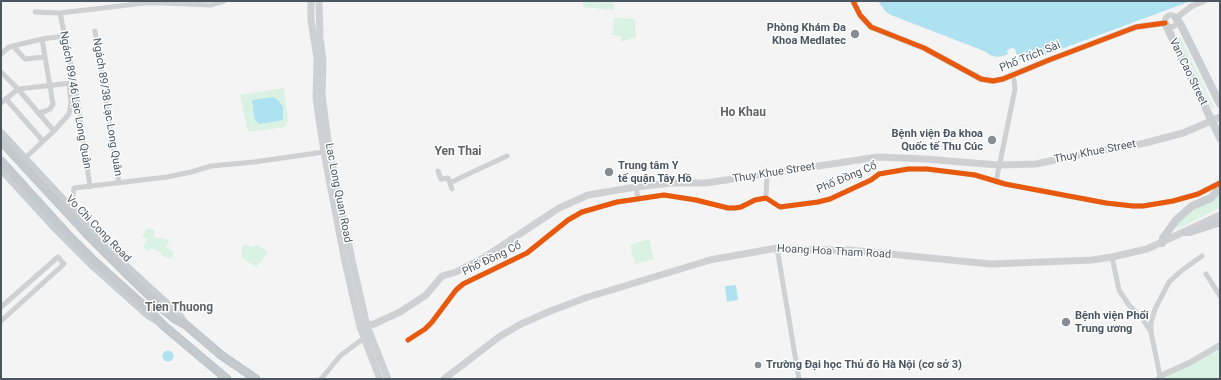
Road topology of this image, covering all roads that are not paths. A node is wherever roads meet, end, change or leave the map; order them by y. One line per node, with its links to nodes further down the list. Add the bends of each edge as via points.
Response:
1 (224, 1): 7 (street, via 211,5 145,3)
2 (310, 1): 16 (main road, Lac Long Quan Road)
3 (319, 1): 16 (main road, Lac Long Quan Road)
4 (853, 1): 18 (street, Phố Trích Sài, via 860,15 871,27 924,48 981,79 998,81)
5 (1204, 1): 8 (street)
6 (35, 12): 7 (street)
7 (60, 13): 11 (street, Ngách 89/46 Lạc Long Quân)
8 (1176, 18): 9 (street, Phố Trích Sài, via 1169,15); 24 (main road, Van Cao Street)
9 (1165, 23): 18 (street, Phố Trích Sài, via 1136,27); 27 (main road, Van Cao Street)
10 (95, 31): 44 (street, Ngách 89/38 Lạc Long Quân)
11 (65, 36): 12 (street); 19 (street, Ngách 89/46 Lạc Long Quân)
12 (42, 39): 13 (street); 15 (street)
13 (13, 46): 14 (street); 15 (street, via 25,60)
14 (1, 54)
15 (45, 57): 20 (street)
16 (320, 69): 29 (main road, Lac Long Quan Road, via 316,98)
17 (1, 72): 21 (street)
18 (1012, 76): 38 (street, via 1015,89)
19 (72, 83): 20 (street); 28 (street, via 69,114); 46 (street, Ngách 89/46 Lạc Long Quân)
20 (50, 85): 21 (street); 25 (street, via 52,106)
21 (18, 89): 22 (street); 25 (street)
22 (6, 99): 23 (street); 33 (street)
23 (1, 104)
24 (1220, 104)
25 (38, 113): 28 (street)
26 (1220, 117): 27 (main road, Thuy Khue Street)
27 (1211, 121): 31 (main road, Van Cao Street); 38 (main road, Thuy Khue Street, via 1183,133 1145,143 1036,164)
28 (54, 131): 33 (street)
29 (324, 132): 34 (main road, Lac Long Quan Road); 42 (main road, Lac Long Quan Road)
30 (1, 133): 36 (main road, Vo Chi Cong Road)
31 (1220, 138)
32 (1, 141): 63 (highway, Vo Chi Cong Road, via 128,275 175,320)
33 (43, 141): 36 (street)
34 (324, 152): 42 (main road, Lac Long Quan Road); 44 (street, via 211,166 186,173)
35 (507, 156): 40 (street, via 464,176 451,186 448,178 441,179)
36 (24, 159): 50 (main road, Vo Chi Cong Road)
37 (1, 161): 62 (highway, via 69,236)
38 (998, 165): 41 (main road, Thuy Khue Street, via 878,158); 43 (street)
39 (1, 168): 62 (main road, via 91,264)
40 (438, 171)
41 (767, 173): 47 (main road, Thuy Khue Street, via 706,183); 48 (street)
42 (332, 180): 64 (main road, Lac Long Quan Road, via 345,262)
43 (996, 182): 45 (street, Phố Đồng Cổ, via 1133,206 1173,201 1198,194); 48 (street, Phố Đồng Cổ, via 975,175 908,169 879,174 842,194 818,202 780,207)
44 (119, 183): 46 (street)
45 (1220, 183): 54 (main road, via 1211,198 1192,206 1176,220)
46 (90, 187): 50 (street, via 74,188)
47 (636, 187): 49 (street); 64 (main road, Thuy Khue Street, via 588,196 567,204 485,257 442,276 426,295 400,312)
48 (766, 198): 49 (street, Phố Đồng Cổ, via 735,208 664,195)
49 (638, 199): 67 (street, Phố Đồng Cổ, via 582,212 527,253 463,284 425,330)
50 (71, 210): 63 (main road, Vo Chi Cong Road, via 131,272 179,315)
51 (1220, 214): 53 (main road, Hoang Hoa Tham Road)
52 (1220, 222): 53 (main road)
53 (1185, 232): 54 (main road, Hoang Hoa Tham Road)
54 (1162, 243): 57 (main road, Hoang Hoa Tham Road)
55 (777, 248): 57 (main road, Hoang Hoa Tham Road, via 849,250 991,264); 75 (main road, Hoang Hoa Tham Road, via 710,260 585,298 548,312 499,337); 76 (street)
56 (1202, 256): 65 (street, via 1169,282 1155,309)
57 (1112, 257): 65 (street, via 1119,290)
58 (1206, 274): 59 (street)
59 (1220, 296)
60 (1, 307): 61 (street, via 58,257 64,264)
61 (1, 321)
62 (158, 321): 70 (highway)
63 (186, 325): 71 (highway, Vo Chi Cong Road, via 221,355)
64 (363, 327): 66 (main road, Lac Long Quan Road); 74 (main road, Lac Long Quan Road)
65 (1151, 332): 69 (street)
66 (364, 338): 72 (street, via 340,356); 73 (main road, Lac Long Quan Road)
67 (408, 340)
68 (1220, 345): 69 (street)
69 (1160, 378)
70 (227, 379)
71 (256, 379)
72 (321, 379)
73 (380, 379)
74 (388, 379)
75 (444, 379)
76 (800, 379)

